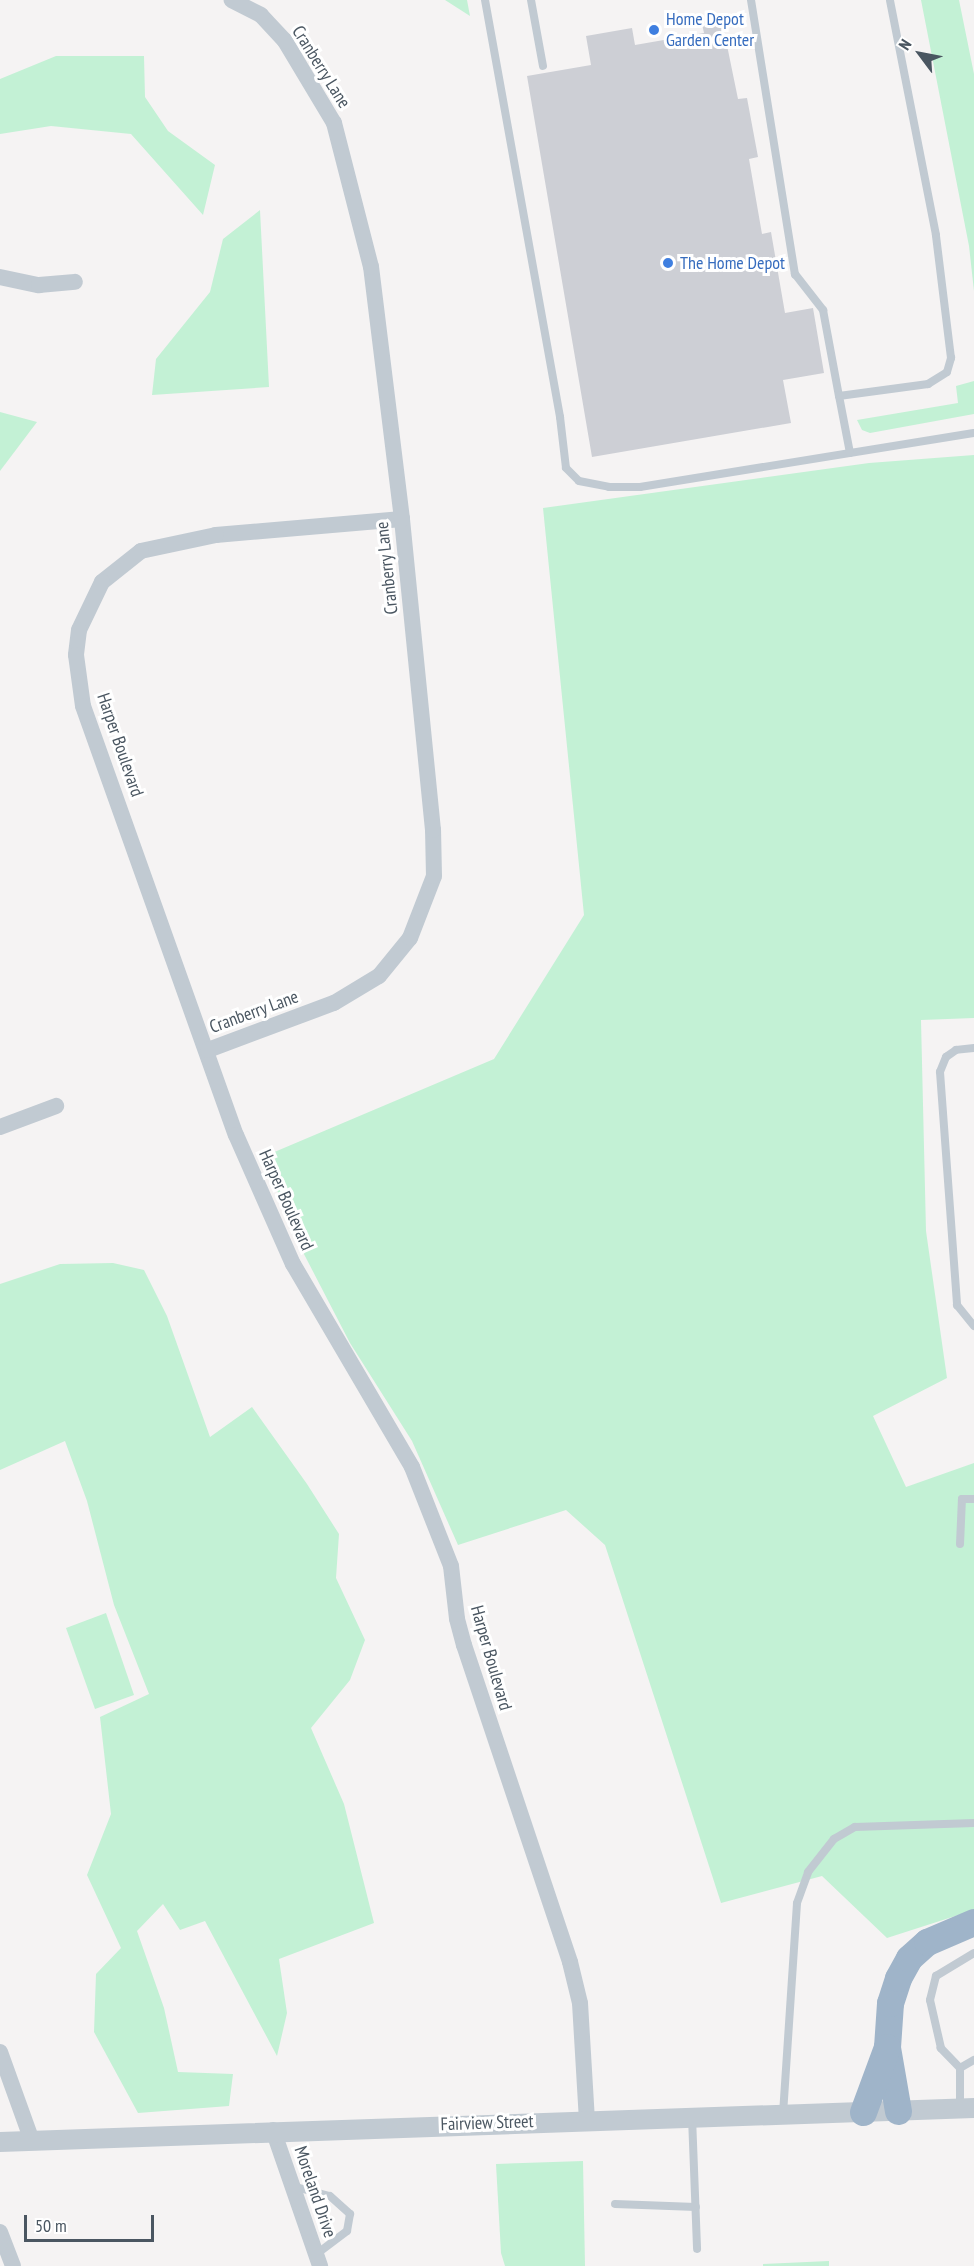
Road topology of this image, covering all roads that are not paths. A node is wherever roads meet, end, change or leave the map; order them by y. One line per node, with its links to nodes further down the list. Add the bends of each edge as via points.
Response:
1 (232, 0): 12 (street, Cranberry Lane, via 261,15 285,41 334,123 371,267)
2 (485, 0): 11 (lane, via 566,468 579,481 609,487 640,487)
3 (531, 0): 6 (lane)
4 (751, 0): 9 (lane, via 795,274 823,310)
5 (890, 0): 9 (lane, via 936,235 951,358 947,372 928,384)
6 (543, 66)
7 (0, 277): 8 (street, via 39,285)
8 (75, 282)
9 (839, 396): 11 (lane)
10 (974, 433): 11 (lane)
11 (850, 453)
12 (402, 519): 14 (street, Cranberry Lane, via 433,830 434,876 429,896 410,938 379,976 334,1003); 14 (street, Harper Boulevard, via 216,535 141,551 102,582 80,630 76,655 83,706)
13 (974, 1048): 17 (lane, via 956,1050 946,1057 940,1072 957,1305)
14 (208, 1050): 32 (street, Harper Boulevard, via 236,1135 293,1264 412,1467 451,1566 461,1636 570,1962 581,2014)
15 (56, 1106): 16 (street)
16 (0, 1127)
17 (974, 1326)
18 (974, 1499): 19 (lane, via 962,1499)
19 (960, 1544)
20 (974, 1823): 30 (lane, via 855,1827 834,1839 808,1872 796,1903)
21 (974, 1922): 23 (highway, via 927,1942 909,1958 890,2003)
22 (974, 1953): 26 (lane, via 936,1976 930,2000 941,2048)
23 (887, 2047): 28 (highway); 29 (highway)
24 (0, 2052): 34 (street)
25 (974, 2060): 26 (lane)
26 (960, 2067): 27 (lane)
27 (967, 2109): 28 (street, Fairview Street)
28 (898, 2111): 29 (street, Fairview Street)
29 (863, 2112): 30 (street, Fairview Street)
30 (783, 2114): 31 (street, Fairview Street)
31 (692, 2117): 32 (street, Fairview Street); 38 (lane)
32 (587, 2120): 33 (street, Fairview Street)
33 (273, 2130): 34 (street, Fairview Street); 36 (street, Moreland Drive)
34 (32, 2141): 35 (street, Fairview Street)
35 (0, 2142)
36 (292, 2186): 41 (street, Moreland Drive); 41 (lane, via 330,2196 350,2214 347,2231)
37 (615, 2204): 38 (lane)
38 (696, 2206): 40 (lane)
39 (0, 2232): 42 (street)
40 (697, 2249)
41 (318, 2260)
42 (13, 2266)

